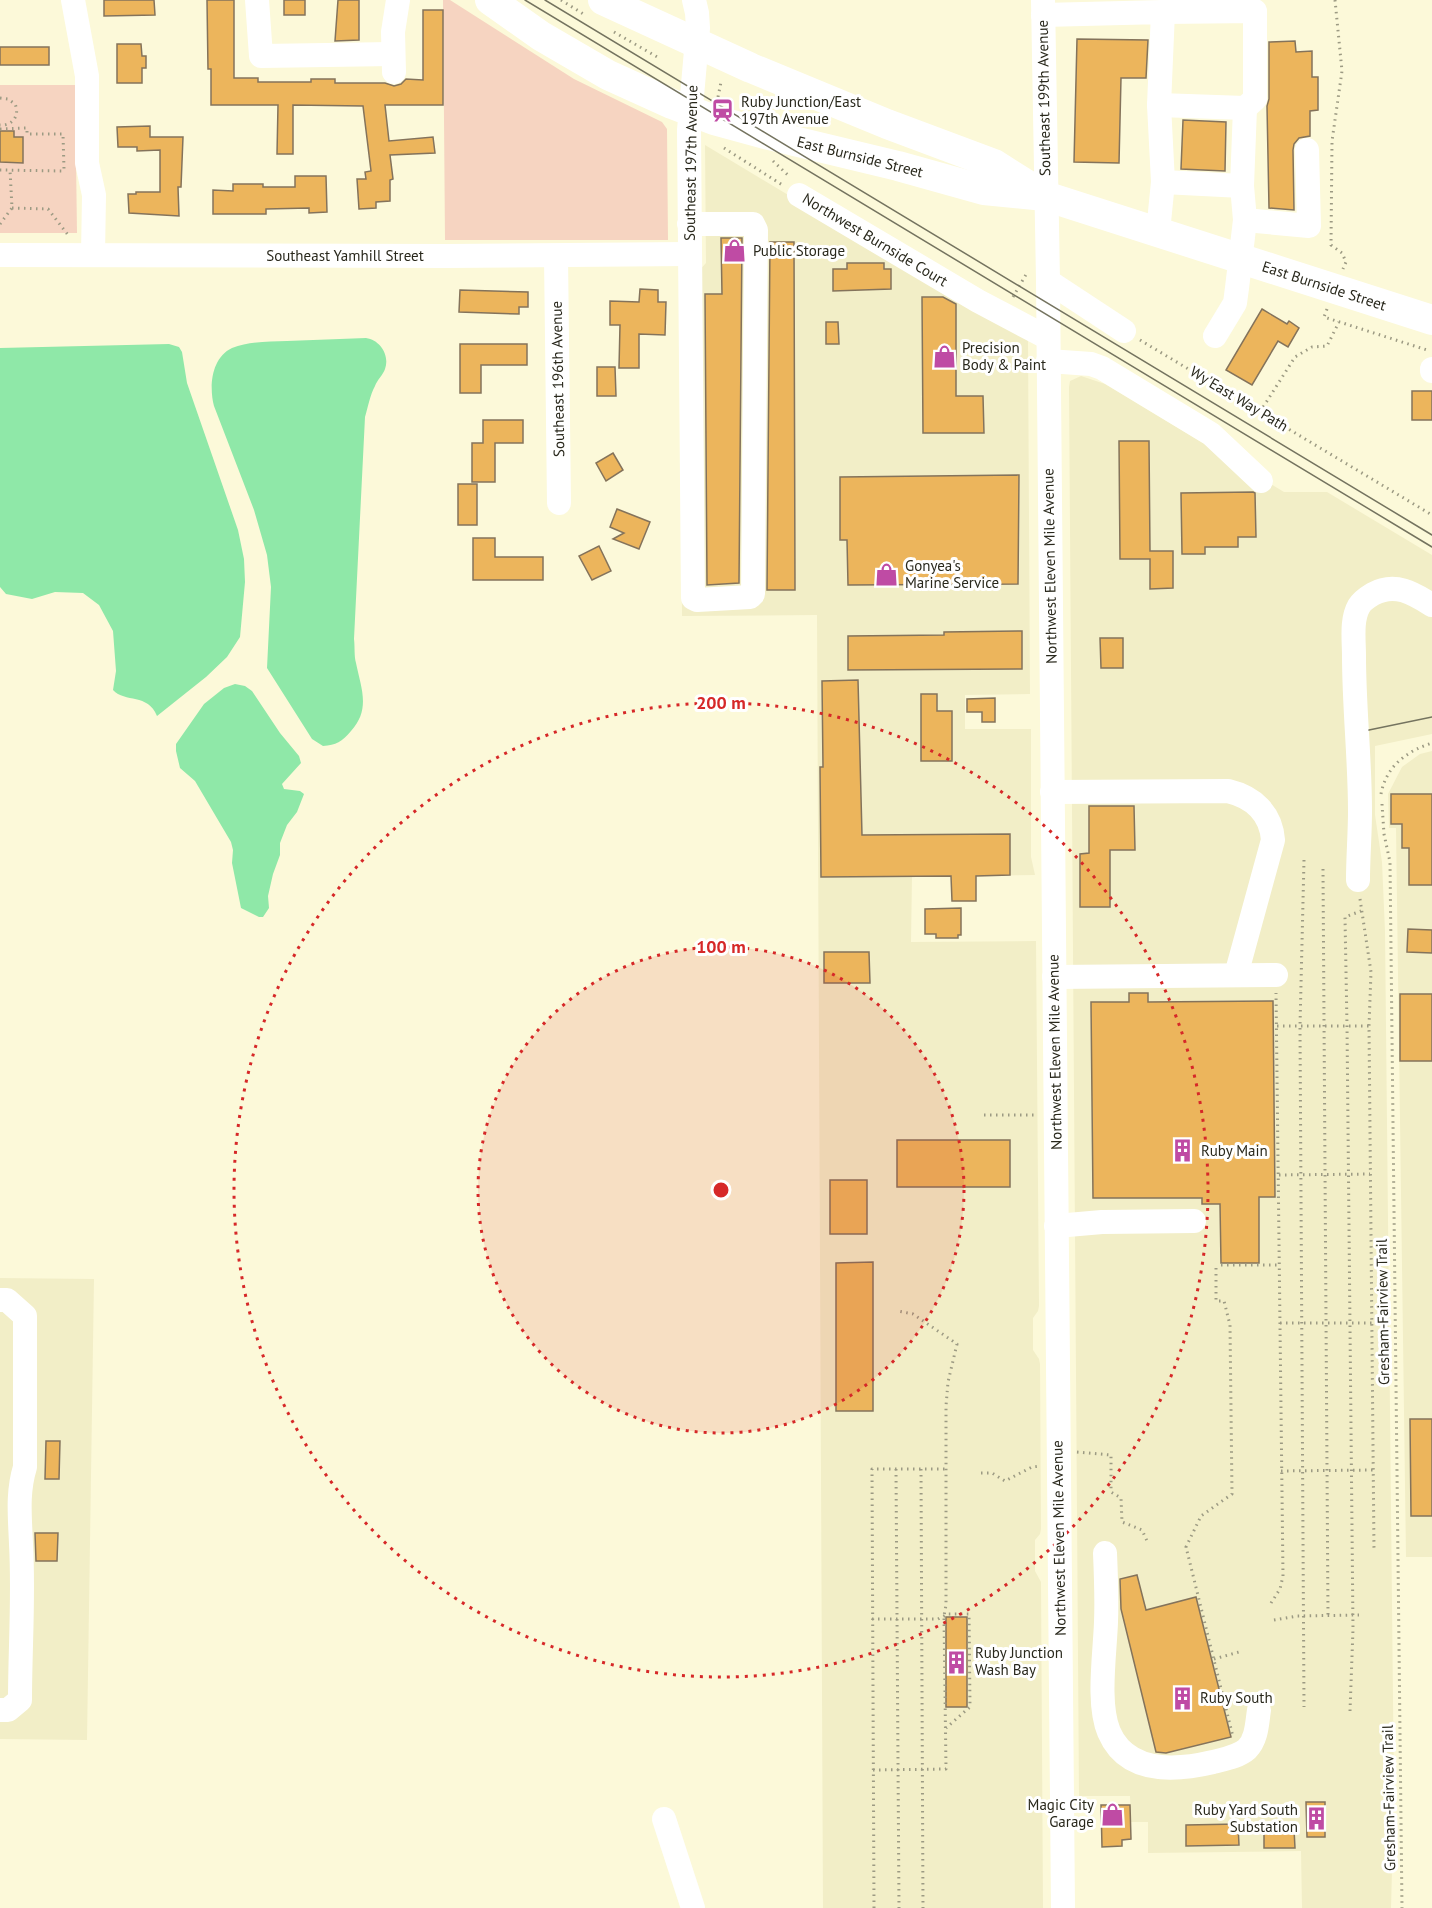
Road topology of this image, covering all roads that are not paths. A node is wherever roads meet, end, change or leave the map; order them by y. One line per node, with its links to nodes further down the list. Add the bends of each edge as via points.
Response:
1 (73, 0): 24 (street, via 87,76 87,163 94,195)
2 (257, 0): 3 (street, via 261,56 394,63)
3 (398, 0)
4 (490, 0): 13 (main road, East Burnside Street, via 570,54)
5 (693, 0): 9 (street, Southeast 197th Avenue, via 679,19); 10 (street, Southeast 197th Avenue, via 698,13)
6 (1043, 7): 7 (street); 18 (street, Southeast 199th Avenue)
7 (1163, 12): 11 (street); 12 (street, via 1255,11 1255,99)
8 (599, 15): 9 (main road, East Burnside Street)
9 (657, 25): 10 (main road, East Burnside Street)
10 (696, 44): 13 (street, Southeast 197th Avenue); 18 (main road, East Burnside Street, via 994,164)
11 (1160, 105): 12 (street); 15 (street)
12 (1245, 108): 16 (street)
13 (691, 111): 18 (main road, East Burnside Street, via 736,127 984,190); 20 (street, Southeast 197th Avenue)
14 (1307, 150): 19 (street, via 1309,226)
15 (1162, 182): 16 (street); 21 (street)
16 (1242, 186): 19 (street)
17 (799, 195): 31 (street, Northwest Burnside Court, via 978,301)
18 (1045, 196): 21 (main road, East Burnside Street); 27 (street, Northwest Eleven Mile Avenue)
19 (1245, 220): 26 (street)
20 (689, 224): 22 (street, Southeast 197th Avenue); 22 (street, Southeast 197th Avenue, via 756,226 750,597 693,598)
21 (1158, 232): 26 (main road, East Burnside Street)
22 (689, 254): 25 (street, Southeast Yamhill Street)
23 (0, 255): 24 (street, Southeast Yamhill Street)
24 (88, 255): 25 (street, Southeast Yamhill Street)
25 (556, 256): 33 (street, Southeast 196th Avenue)
26 (1240, 259): 28 (main road, East Burnside Street); 30 (street, via 1235,303)
27 (1048, 280): 29 (street); 31 (street, Northwest Eleven Mile Avenue)
28 (1432, 320)
29 (1124, 331)
30 (1215, 336)
31 (1048, 349): 32 (street, Northwest Burnside Court, via 1102,368 1211,434); 35 (street, Northwest Eleven Mile Avenue)
32 (1261, 481)
33 (559, 503)
34 (1432, 604): 36 (street, via 1402,589 1384,590 1362,603 1355,620)
35 (1052, 792): 37 (street, via 1228,791 1253,801 1266,814 1273,840); 39 (street, Northwest Eleven Mile Avenue)
36 (1358, 880)
37 (1236, 975): 38 (street); 39 (street)
38 (1276, 975)
39 (1054, 977): 41 (street, Northwest Eleven Mile Avenue)
40 (1194, 1221): 41 (street)
41 (1056, 1226): 49 (street, Northwest Eleven Mile Avenue, via 1051,1460)
42 (0, 1300): 43 (street, via 7,1300 25,1316 25,1467)
43 (9, 1506): 45 (street, via 21,1544 20,1700 9,1710)
44 (1106, 1553): 46 (street, via 1103,1713 1121,1751 1136,1761 1169,1768 1229,1758 1252,1742)
45 (0, 1710)
46 (1259, 1710)
47 (664, 1819): 48 (street)
48 (693, 1908)
49 (1063, 1908)

